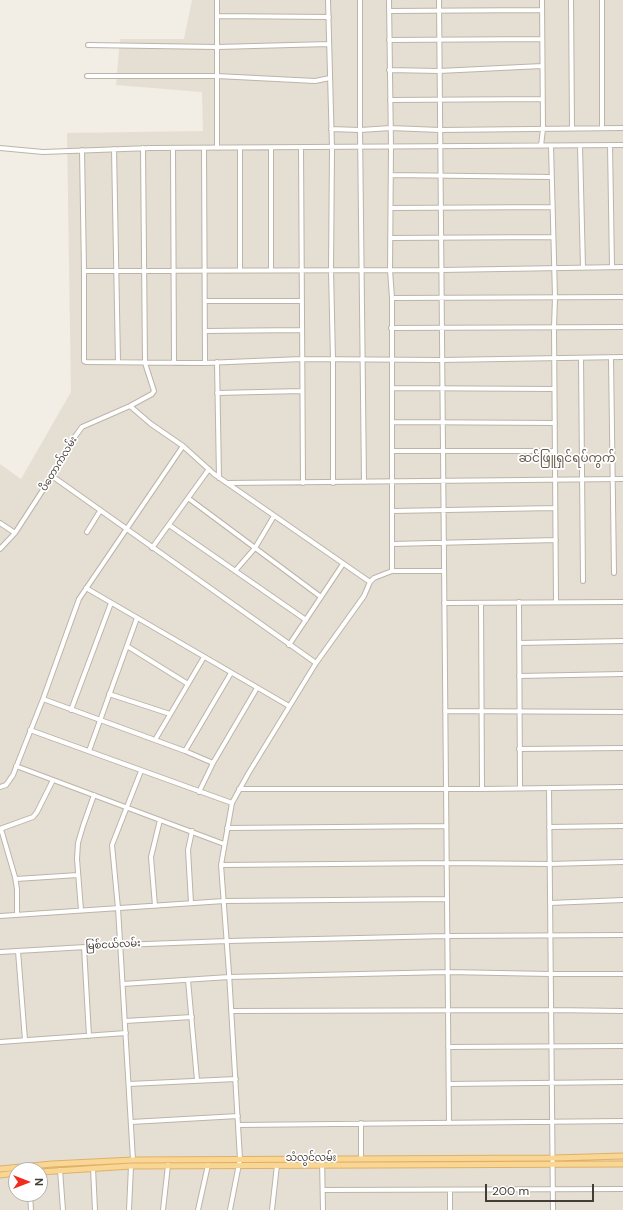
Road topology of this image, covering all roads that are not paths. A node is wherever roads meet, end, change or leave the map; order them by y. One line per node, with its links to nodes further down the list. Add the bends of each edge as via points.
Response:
1 (217, 0): 12 (street)
2 (328, 0): 13 (street)
3 (360, 0): 35 (street)
4 (389, 0): 11 (street)
5 (438, 0): 9 (street)
6 (542, 0): 10 (street)
7 (571, 0): 30 (street)
8 (602, 0): 31 (street)
9 (439, 10): 10 (street); 11 (street); 14 (street)
10 (542, 10): 15 (street)
11 (389, 11): 16 (street)
12 (217, 16): 13 (street); 19 (street)
13 (328, 17): 17 (street)
14 (439, 39): 15 (street); 16 (street); 22 (street)
15 (542, 39): 20 (street)
16 (389, 40): 21 (street)
17 (329, 44): 19 (street); 25 (street)
18 (88, 45): 19 (street)
19 (217, 47): 24 (street)
20 (542, 66): 22 (street); 26 (street)
21 (389, 70): 22 (street); 27 (street)
22 (439, 71): 28 (street)
23 (87, 76): 24 (street)
24 (217, 76): 25 (street, via 315,81); 49 (street)
25 (330, 78): 33 (street)
26 (542, 99): 28 (street); 34 (street)
27 (390, 100): 28 (street); 29 (street)
28 (439, 100): 36 (street)
29 (391, 128): 35 (street); 36 (street); 43 (street)
30 (572, 128): 31 (street); 34 (street)
31 (602, 128): 32 (street)
32 (623, 128)
33 (331, 129): 35 (street); 53 (street)
34 (543, 129): 36 (street); 38 (street)
35 (360, 130): 42 (street)
36 (440, 130): 44 (street)
37 (623, 145): 41 (street)
38 (542, 146): 39 (street); 44 (street)
39 (551, 146): 40 (street); 58 (street)
40 (580, 146): 41 (street); 68 (street)
41 (610, 146): 65 (street)
42 (361, 147): 43 (street); 53 (street); 75 (street)
43 (391, 147): 44 (street); 56 (street)
44 (440, 147): 57 (street)
45 (0, 148): 55 (street, via 43,152)
46 (143, 148): 47 (street); 54 (street); 80 (street)
47 (173, 148): 48 (street); 69 (street)
48 (204, 148): 49 (street); 70 (street)
49 (217, 148): 50 (street)
50 (240, 148): 51 (street); 71 (street)
51 (271, 148): 52 (street); 72 (street)
52 (300, 148): 53 (street); 73 (street)
53 (332, 148): 74 (street)
54 (114, 149): 55 (street); 79 (street)
55 (82, 150): 78 (street)
56 (391, 175): 57 (street); 60 (street)
57 (440, 176): 58 (street); 59 (street)
58 (551, 177): 61 (street)
59 (440, 207): 60 (street); 61 (street); 64 (street)
60 (391, 208): 63 (street)
61 (552, 208): 62 (street)
62 (552, 237): 64 (street); 67 (street)
63 (390, 238): 64 (street); 76 (street)
64 (440, 238): 77 (street)
65 (612, 267): 66 (street); 68 (street)
66 (623, 267)
67 (553, 268): 68 (street); 77 (street); 82 (street)
68 (583, 268)
69 (174, 270): 70 (street); 80 (street); 105 (street)
70 (205, 270): 71 (street); 85 (street)
71 (240, 270): 72 (street)
72 (271, 270): 73 (street)
73 (300, 270): 74 (street); 86 (street)
74 (331, 270): 75 (street); 98 (street)
75 (362, 270): 76 (street); 99 (street)
76 (390, 270): 77 (street); 83 (street)
77 (441, 270): 84 (street)
78 (84, 271): 79 (street); 102 (street, via 84,361)
79 (116, 271): 80 (street); 102 (street)
80 (145, 271): 103 (street)
81 (623, 296): 82 (street)
82 (555, 297): 84 (street); 90 (street)
83 (392, 298): 84 (street); 88 (street)
84 (442, 298): 89 (street)
85 (205, 301): 86 (street); 92 (street)
86 (301, 301): 91 (street)
87 (623, 327): 90 (street)
88 (391, 328): 89 (street); 100 (street)
89 (441, 328): 90 (street); 101 (street)
90 (554, 328): 94 (street)
91 (301, 330): 92 (street); 97 (street)
92 (205, 331): 106 (street)
93 (623, 357): 96 (street)
94 (554, 358): 95 (street); 101 (street); 109 (street)
95 (581, 358): 96 (street); 124 (street)
96 (611, 358): 125 (street)
97 (302, 359): 98 (street); 104 (street); 110 (street)
98 (333, 360): 99 (street); 128 (street)
99 (362, 360): 100 (street); 129 (street)
100 (392, 360): 101 (street); 107 (street)
101 (442, 360): 108 (street)
102 (118, 362): 103 (street)
103 (145, 362): 105 (street); 112 (street, ပိတောက်လမ်း, via 154,392)
104 (217, 362): 106 (street); 111 (street)
105 (174, 363): 106 (street)
106 (205, 363)
107 (392, 388): 108 (street); 113 (street)
108 (442, 389): 109 (street); 114 (street)
109 (554, 389): 115 (street)
110 (302, 391): 111 (street); 131 (street)
111 (217, 393): 122 (street)
112 (130, 406): 116 (street); 121 (street, ပိတောက်လမ်း, via 82,427)
113 (392, 422): 114 (street); 117 (street)
114 (442, 422): 115 (street); 118 (street)
115 (554, 423): 119 (street)
116 (183, 446): 120 (street); 141 (street)
117 (392, 451): 118 (street); 130 (street)
118 (442, 451): 119 (street); 127 (street)
119 (555, 451): 123 (street)
120 (209, 470): 122 (street); 133 (street)
121 (52, 476): 137 (street); 143 (street, ပိတောက်လမ်း)
122 (219, 478): 132 (street)
123 (555, 479): 124 (street); 127 (street); 134 (street)
124 (582, 479): 125 (street); 155 (street)
125 (612, 479): 126 (street); 154 (street)
126 (623, 479)
127 (443, 480): 130 (street); 136 (street)
128 (334, 482): 129 (street); 131 (street)
129 (364, 482): 130 (street)
130 (392, 482): 135 (street)
131 (303, 483): 132 (street)
132 (227, 484): 138 (street)
133 (188, 498): 140 (street); 148 (street)
134 (555, 508): 136 (street); 144 (street)
135 (393, 511): 136 (street); 146 (street)
136 (443, 511): 145 (street)
137 (100, 512): 141 (street); 142 (street)
138 (274, 516): 148 (street); 150 (street)
139 (0, 523): 143 (street)
140 (169, 525): 147 (street); 151 (street)
141 (126, 530): 147 (street); 157 (street)
142 (87, 532)
143 (15, 533): 149 (street, ပိတောက်လမ်း)
144 (556, 540): 145 (street); 160 (street)
145 (443, 542): 146 (street); 153 (street)
146 (392, 544): 152 (street)
147 (152, 548): 169 (street)
148 (255, 548): 151 (street); 158 (street)
149 (0, 549)
150 (343, 564): 156 (street); 158 (street)
151 (235, 571): 166 (street)
152 (392, 571): 153 (street); 156 (street)
153 (444, 571): 163 (street)
154 (614, 573)
155 (583, 581)
156 (370, 582): 172 (street, via 364,596)
157 (86, 588): 162 (street); 179 (street, via 79,599)
158 (321, 597): 166 (street)
159 (519, 602): 160 (street); 164 (street); 168 (street)
160 (556, 602): 161 (street)
161 (623, 602)
162 (111, 603): 165 (street); 181 (street)
163 (444, 603): 164 (street); 182 (street)
164 (482, 603): 183 (street)
165 (137, 618): 170 (street); 171 (street)
166 (306, 620): 169 (street)
167 (623, 641): 168 (street)
168 (519, 643): 175 (street)
169 (290, 645): 172 (street)
170 (127, 646): 176 (street); 178 (street)
171 (204, 657): 173 (street); 176 (street)
172 (316, 663): 180 (street)
173 (231, 673): 177 (street); 193 (street)
174 (623, 674): 175 (street)
175 (519, 676): 184 (street)
176 (188, 684): 186 (street)
177 (257, 688): 180 (street); 194 (street)
178 (110, 694): 186 (street); 187 (street)
179 (42, 699): 181 (street); 188 (street)
180 (289, 706): 203 (street)
181 (71, 710): 187 (street)
182 (445, 711): 183 (street); 200 (street)
183 (482, 712): 184 (street); 204 (street)
184 (519, 712): 185 (street); 191 (street)
185 (623, 712)
186 (170, 714): 189 (street)
187 (99, 720): 189 (street); 192 (street)
188 (30, 730): 192 (street); 195 (street)
189 (155, 740): 193 (street)
190 (623, 748): 191 (street)
191 (519, 749): 201 (street)
192 (89, 751): 196 (street)
193 (185, 751): 194 (street)
194 (213, 763): 205 (street)
195 (16, 766): 197 (street); 198 (street, via 6,785)
196 (141, 771): 205 (street); 208 (street)
197 (53, 780): 206 (street); 214 (street, via 33,817)
198 (0, 787)
199 (623, 787): 202 (street)
200 (446, 788): 203 (street); 204 (street); 210 (street)
201 (520, 788): 202 (street); 204 (street)
202 (549, 788): 212 (street)
203 (239, 789): 207 (street)
204 (482, 789)
205 (199, 792): 207 (street)
206 (94, 795): 208 (street); 221 (street, via 78,843)
207 (232, 803): 213 (street)
208 (127, 807): 209 (street); 229 (street, via 112,846)
209 (160, 820): 215 (street); 228 (street, via 151,857)
210 (446, 826): 213 (street); 218 (street)
211 (623, 826): 212 (street)
212 (549, 827): 219 (street)
213 (227, 828): 216 (street)
214 (1, 829): 222 (street)
215 (192, 832): 216 (street); 226 (street, via 188,850)
216 (224, 844): 220 (street)
217 (623, 862): 219 (street)
218 (447, 863): 219 (street); 220 (street); 223 (street)
219 (549, 864): 227 (street)
220 (221, 865): 225 (street)
221 (78, 876): 222 (street); 230 (street)
222 (16, 879): 231 (street)
223 (447, 899): 225 (street); 235 (street)
224 (623, 900): 227 (street)
225 (224, 901): 226 (street); 236 (street)
226 (191, 903): 228 (street)
227 (550, 903): 234 (street)
228 (155, 906): 229 (street)
229 (118, 908): 230 (street); 237 (street)
230 (81, 910): 231 (street)
231 (17, 914): 232 (street)
232 (0, 916)
233 (623, 934): 234 (street, မြစ်ငယ်လမ်း)
234 (550, 935): 235 (street, မြစ်ငယ်လမ်း); 242 (street)
235 (447, 936): 236 (street, မြစ်ငယ်လမ်း); 241 (street)
236 (227, 941): 237 (street, မြစ်ငယ်လမ်း); 244 (street)
237 (120, 945): 238 (street, မြစ်ငယ်လမ်း); 246 (street)
238 (84, 947): 239 (street, မြစ်ငယ်လမ်း); 254 (street)
239 (18, 951): 240 (street, မြစ်ငယ်လမ်း); 255 (street)
240 (0, 952)
241 (448, 972): 242 (street); 244 (street); 247 (street)
242 (550, 974): 243 (street); 248 (street)
243 (623, 974)
244 (229, 977): 245 (street); 249 (street)
245 (188, 980): 246 (street); 251 (street)
246 (123, 984): 252 (street)
247 (448, 1010): 248 (street); 249 (street); 258 (street)
248 (551, 1010): 250 (street); 259 (street)
249 (232, 1011): 260 (street)
250 (623, 1011)
251 (192, 1017): 252 (street); 261 (street)
252 (125, 1021): 253 (street)
253 (126, 1034): 254 (street); 263 (street)
254 (89, 1036): 255 (street)
255 (26, 1040): 256 (street)
256 (0, 1042)
257 (623, 1046): 259 (street)
258 (448, 1047): 259 (street); 264 (street)
259 (551, 1047): 265 (street)
260 (236, 1079): 261 (street); 266 (street)
261 (197, 1080): 263 (street)
262 (623, 1082): 265 (street)
263 (129, 1084): 269 (street)
264 (448, 1084): 265 (street); 270 (street)
265 (551, 1084): 267 (street)
266 (238, 1116): 269 (street); 272 (street)
267 (552, 1121): 268 (street); 270 (street); 276 (street)
268 (623, 1121)
269 (131, 1122): 278 (street)
270 (449, 1122): 271 (street)
271 (361, 1123): 272 (street); 277 (street)
272 (238, 1125): 274 (street)
273 (623, 1156): 276 (main road, သံလွင်လမ်း)
274 (240, 1158): 275 (main road, သံလွင်လမ်း); 278 (main road, သံလွင်လမ်း); 284 (street)
275 (322, 1158): 277 (main road, သံလွင်လမ်း); 279 (street)
276 (553, 1158): 277 (main road, သံလွင်လမ်း); 280 (street)
277 (361, 1159)
278 (133, 1160): 288 (main road, သံလွင်လမ်း)
279 (322, 1164): 280 (main road, သံလွင်လမ်း); 285 (main road, သံလွင်လမ်း); 293 (street)
280 (552, 1164): 281 (main road, သံလွင်လမ်း); 291 (street)
281 (623, 1164)
282 (168, 1165): 283 (main road, သံလွင်လမ်း); 286 (main road, သံလွင်လမ်း); 298 (street)
283 (208, 1165): 284 (main road, သံလွင်လမ်း); 299 (street)
284 (238, 1165): 285 (main road, သံလွင်လမ်း); 300 (street)
285 (277, 1165): 301 (street)
286 (131, 1166): 287 (main road, သံလွင်လမ်း); 297 (street)
287 (93, 1168): 289 (main road, သံလွင်လမ်း); 296 (street)
288 (0, 1169)
289 (60, 1170): 290 (main road, သံလွင်လမ်း); 295 (street)
290 (48, 1171)
291 (552, 1189): 292 (street); 294 (street); 304 (street)
292 (623, 1189)
293 (323, 1190): 294 (street); 302 (street)
294 (450, 1190): 303 (street)
295 (63, 1210)
296 (95, 1210)
297 (129, 1210)
298 (163, 1210)
299 (198, 1210)
300 (230, 1210)
301 (272, 1210)
302 (323, 1210)
303 (450, 1210)
304 (553, 1210)

